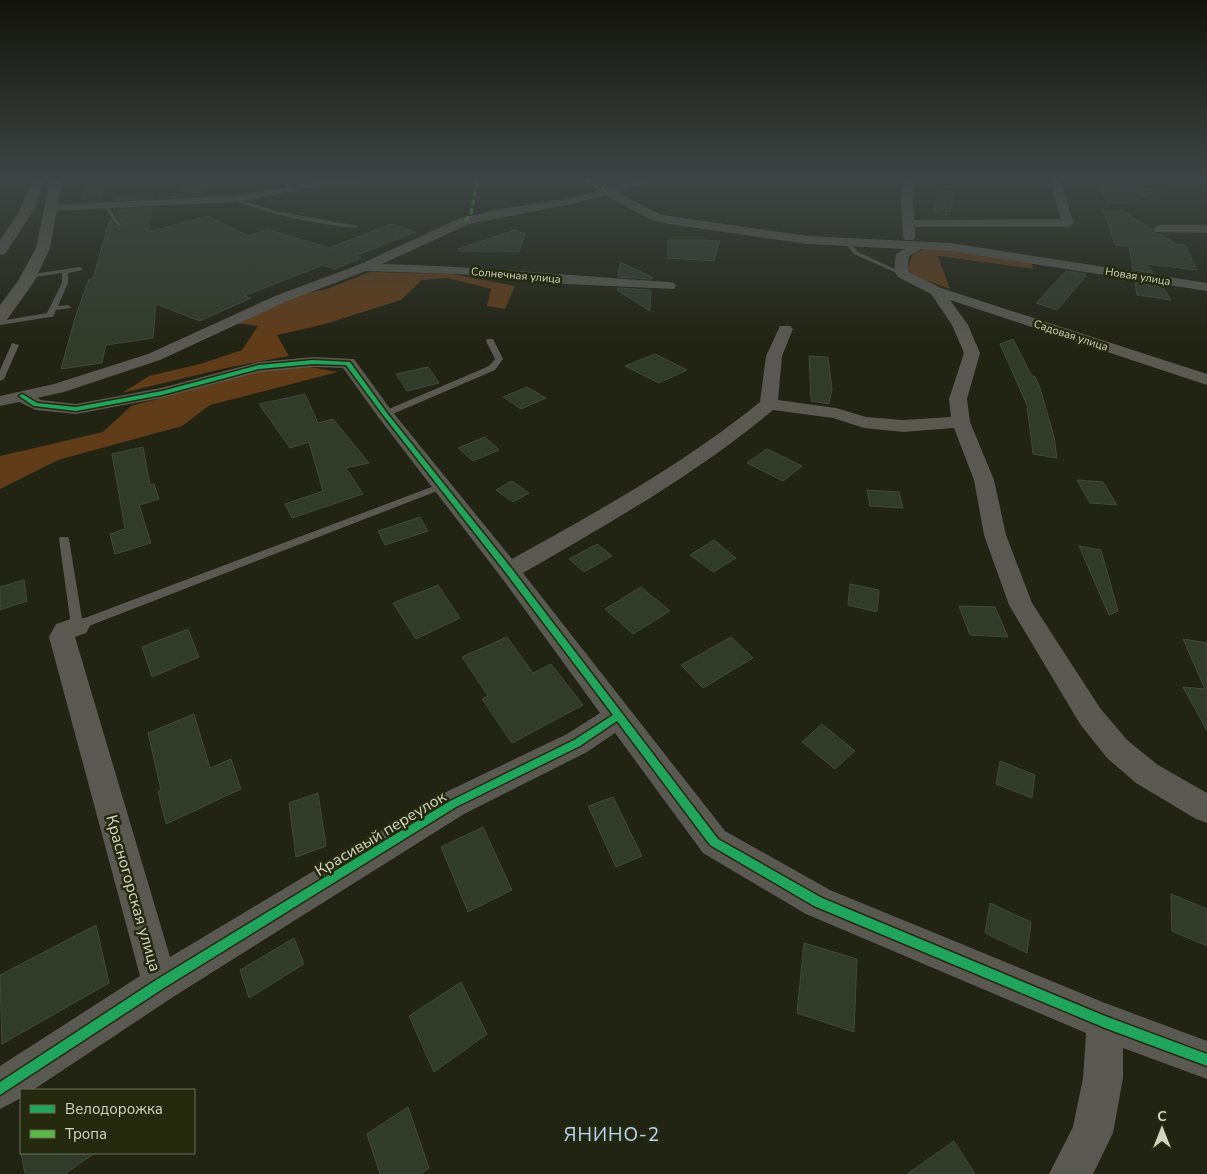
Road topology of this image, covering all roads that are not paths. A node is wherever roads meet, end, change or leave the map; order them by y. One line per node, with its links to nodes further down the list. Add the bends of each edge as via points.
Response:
1 (11, 235): 8 (main road)
2 (46, 235): 13 (main road)
3 (435, 235): 9 (street)
4 (772, 235): 6 (street, Новая улица)
5 (908, 235): 7 (street)
6 (848, 242): 7 (street, Новая улица); 12 (lane, via 856,254)
7 (920, 245): 12 (street, via 903,254); 15 (street, Новая улица)
8 (0, 251)
9 (363, 268): 14 (street, Солнечная улица, via 455,270); 28 (street, via 280,299 154,357 58,388)
10 (80, 269): 11 (lane)
11 (65, 271): 13 (lane); 18 (lane, via 65,283)
12 (903, 274): 16 (street, Садовая улица)
13 (30, 276): 19 (main road)
14 (669, 286)
15 (1207, 287)
16 (936, 291): 24 (street, Садовая улица); 31 (street, via 960,325 972,353 958,399)
17 (68, 306): 18 (lane)
18 (54, 308): 20 (lane, via 50,315)
19 (0, 317)
20 (0, 323)
21 (785, 329): 29 (street, via 774,356)
22 (490, 341): 30 (lane, via 499,359 492,368)
23 (15, 345): 25 (lane)
24 (1183, 372): 26 (street, Садовая улица); 27 (street)
25 (0, 379)
26 (1207, 380)
27 (1207, 396)
28 (11, 398): 30 (street, via 36,405 76,409 162,393 259,367 313,362 348,363)
29 (769, 404): 31 (street, via 903,426); 34 (street, via 743,426 655,486)
30 (385, 414): 32 (street)
31 (961, 422): 37 (street, via 984,480 996,535 1022,605 1090,716 1117,750 1147,774)
32 (442, 486): 34 (street); 35 (lane)
33 (64, 539): 35 (lane)
34 (509, 571): 36 (street)
35 (77, 626): 38 (street, Красногорская улица, via 62,636)
36 (619, 715): 38 (street, Красивый переулок, via 577,743 453,804); 39 (street, via 714,842 818,902)
37 (1207, 809)
38 (160, 984): 41 (street, Красногорская улица)
39 (1105, 1022): 40 (street); 42 (street, via 1103,1078 1092,1133)
40 (1207, 1060)
41 (0, 1089)
42 (1070, 1174)

